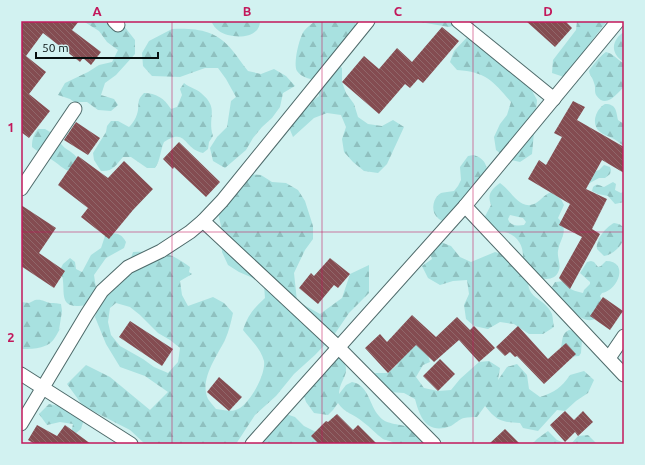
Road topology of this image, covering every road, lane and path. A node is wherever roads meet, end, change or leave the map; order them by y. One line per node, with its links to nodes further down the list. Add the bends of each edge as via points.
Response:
1 (368, 21): 8 (street)
2 (458, 21): 4 (street)
3 (618, 21): 4 (street)
4 (554, 99): 7 (street)
5 (76, 109): 6 (street)
6 (24, 180)
7 (465, 206): 10 (street); 11 (street)
8 (203, 221): 10 (street); 14 (street, via 161,251 128,267 102,291)
9 (624, 336): 11 (street)
10 (338, 347): 17 (street); 18 (street)
11 (609, 358): 13 (street)
12 (21, 374): 14 (street)
13 (624, 375)
14 (42, 387): 15 (street); 16 (street)
15 (21, 424)
16 (131, 444)
17 (252, 444)
18 (434, 444)

